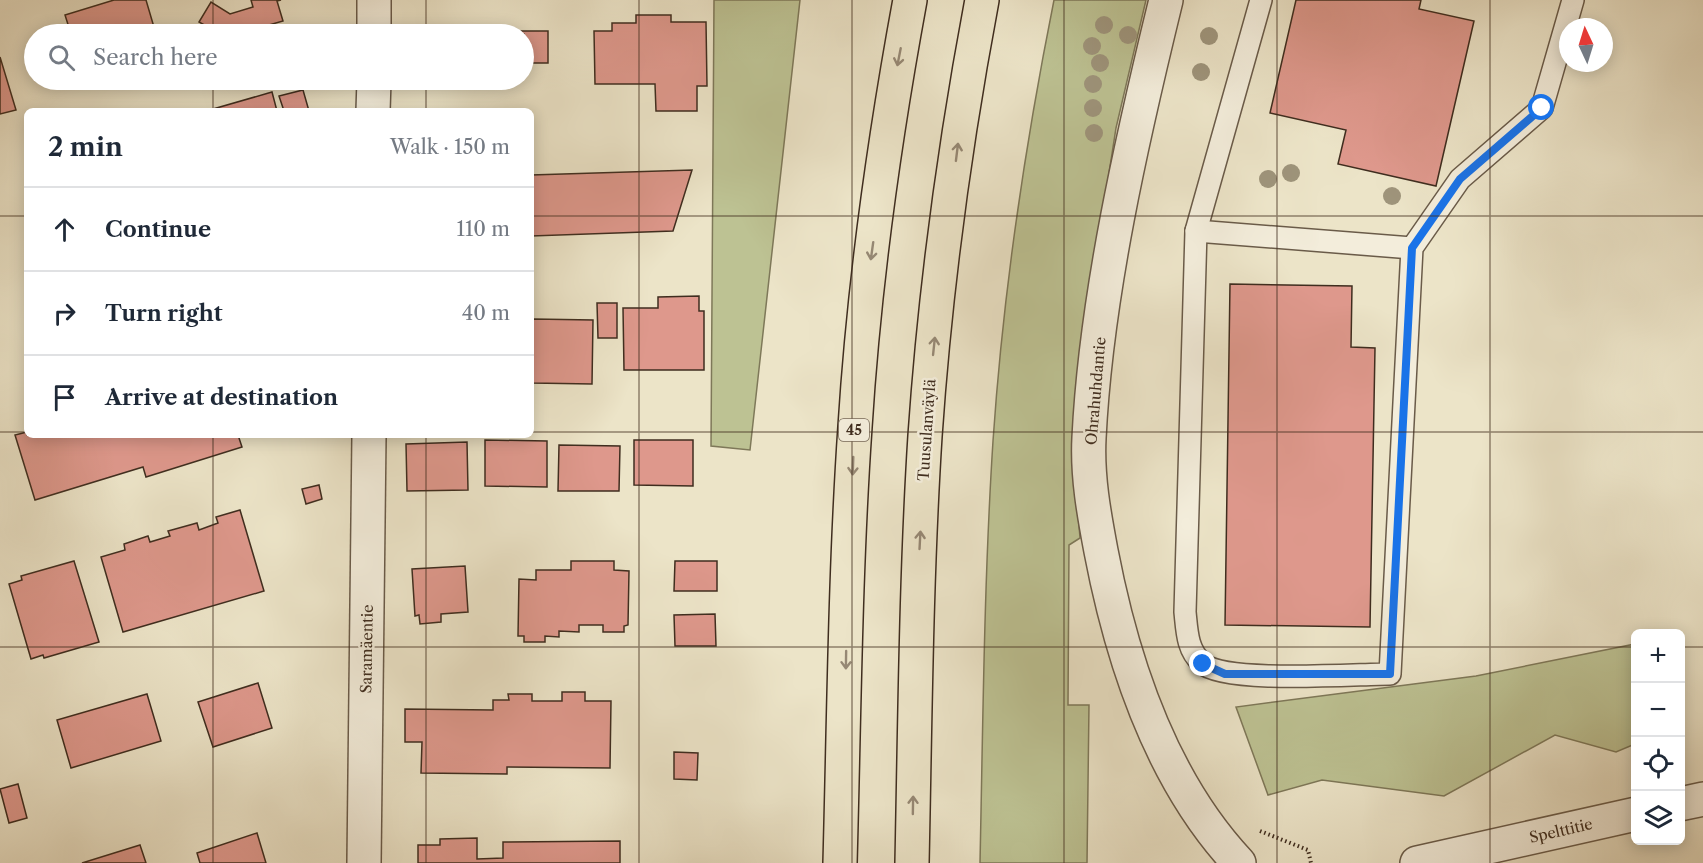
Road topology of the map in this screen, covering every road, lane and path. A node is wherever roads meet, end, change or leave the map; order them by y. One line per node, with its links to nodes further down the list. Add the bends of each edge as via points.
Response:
1 (374, 0): 8 (street)
2 (910, 0): 20 (highway, 45, one-way to 20, via 869,268 855,427)
3 (982, 0): 10 (highway, Tuusulanväylä)
4 (995, 0): 10 (highway)
5 (1166, 0): 22 (street, Ohrahuhdantie, via 1144,89 1109,272 1089,440 1093,509 1123,647 1150,720 1212,832)
6 (1261, 0): 12 (lane)
7 (1573, 0): 13 (lane, via 1542,108 1460,179)
8 (374, 24)
9 (374, 90): 11 (street)
10 (964, 99): 21 (highway, Tuusulanväylä, one-way to 10, via 917,598 925,435)
11 (373, 108)
12 (1196, 231): 13 (lane); 13 (lane, via 1185,612 1189,645 1203,664 1225,674 1390,674)
13 (1412, 248)
14 (369, 438): 19 (street, Saramäentie)
15 (1703, 800): 16 (street)
16 (1685, 803)
17 (1631, 815): 24 (street, Spelttitie)
18 (1308, 850): 23 (path)
19 (364, 863)
20 (840, 863)
21 (912, 863)
22 (1239, 863)
23 (1311, 863)
24 (1417, 863)

